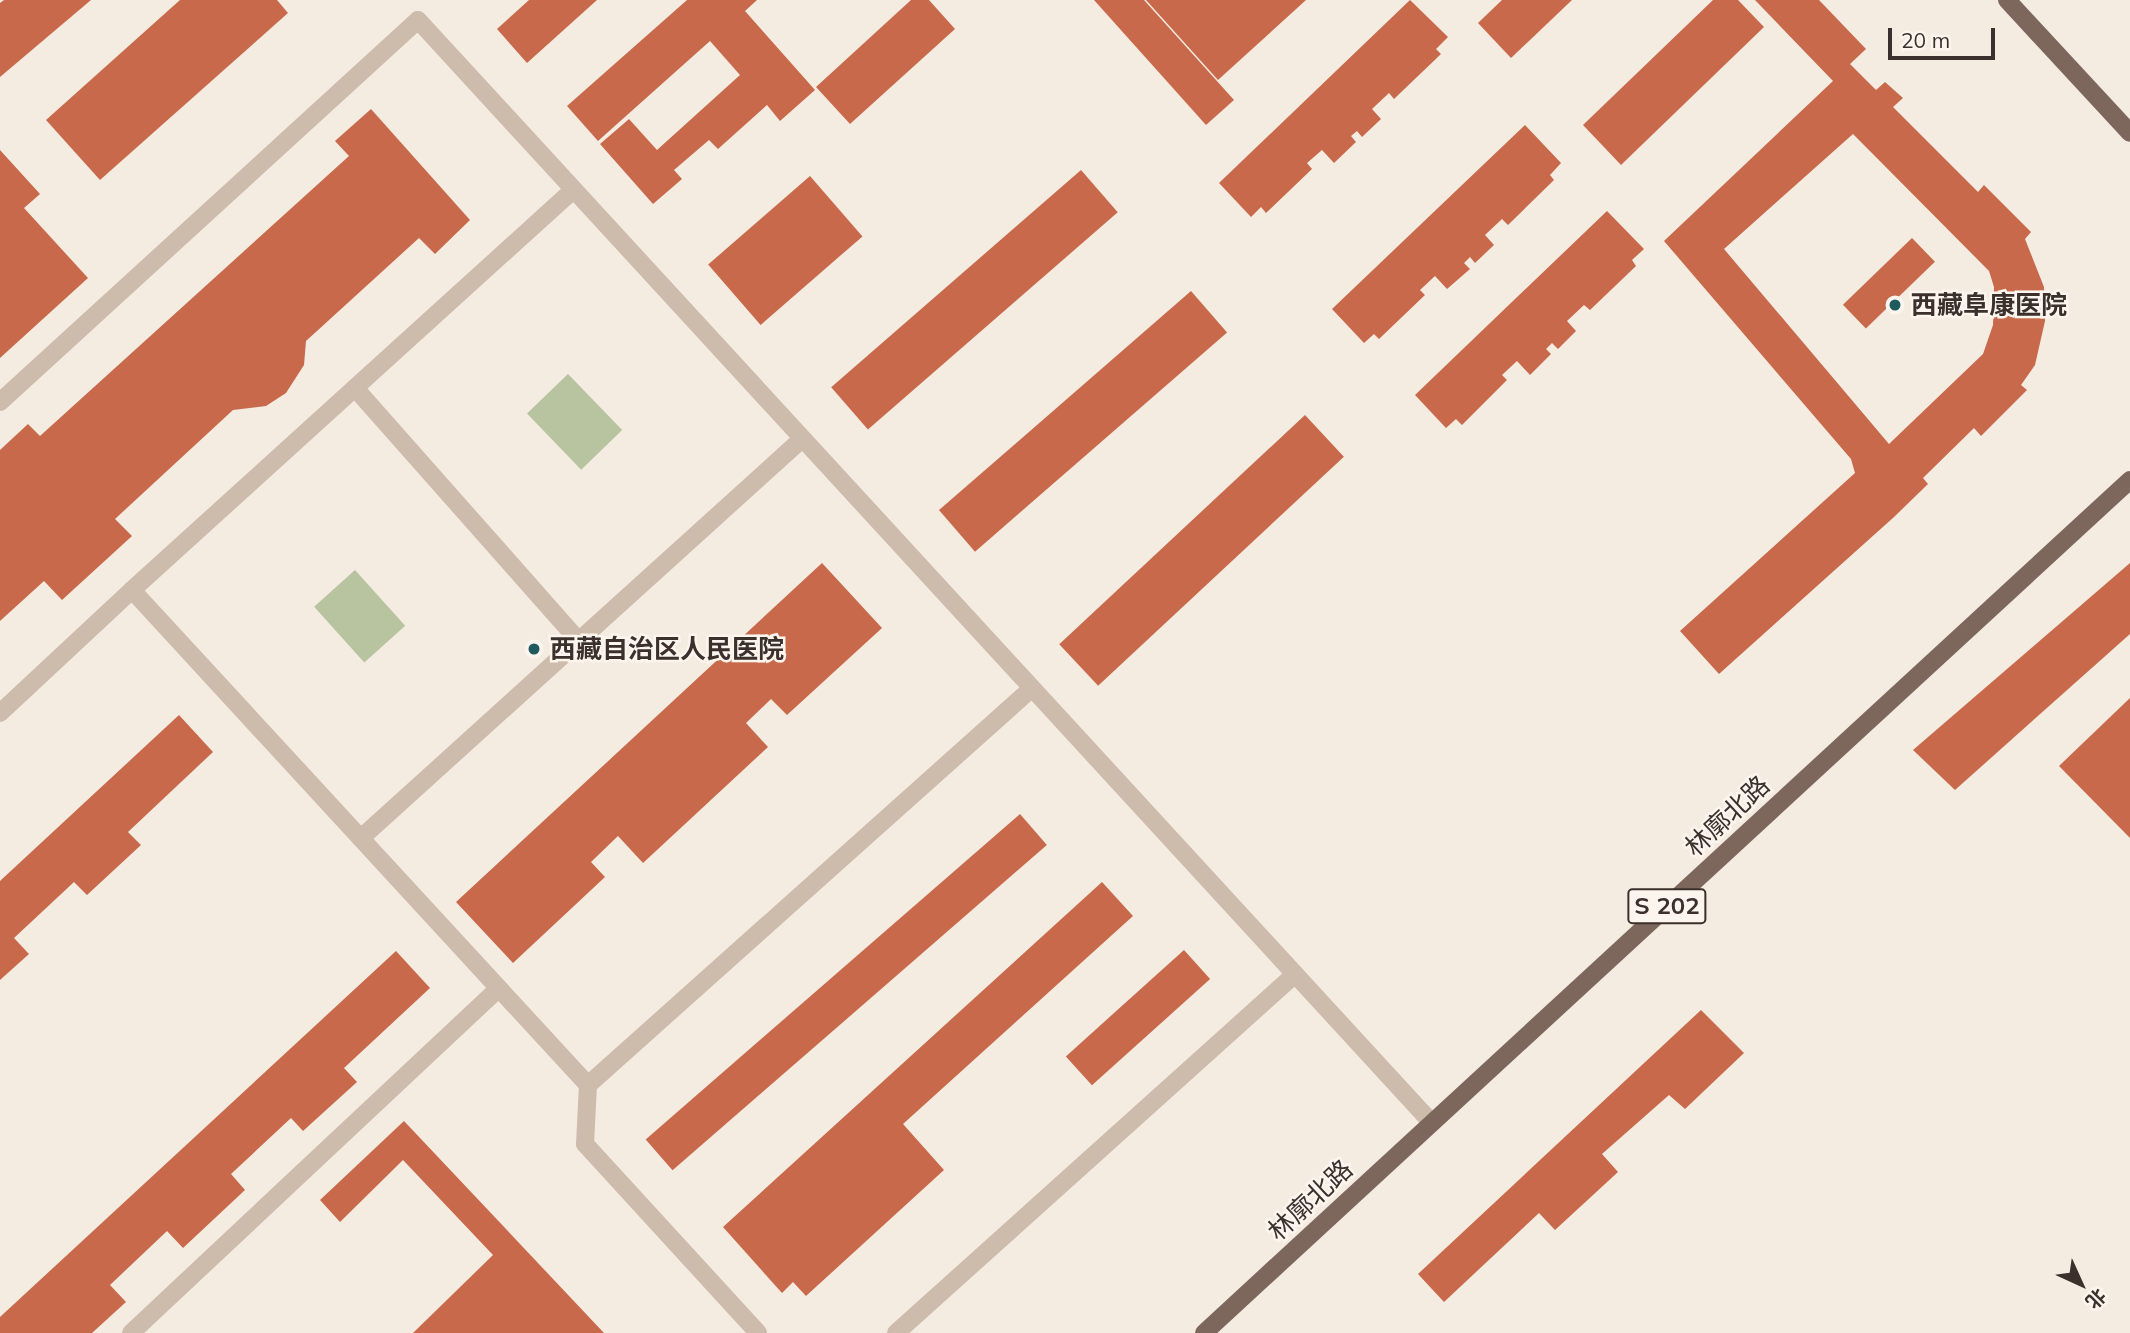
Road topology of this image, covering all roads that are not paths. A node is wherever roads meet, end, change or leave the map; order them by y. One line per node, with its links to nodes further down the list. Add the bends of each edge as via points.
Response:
1 (2007, 0): 2 (main road)
2 (2130, 133)
3 (572, 191): 4 (lane); 5 (lane, via 418,20); 6 (lane)
4 (355, 388): 8 (lane); 9 (lane)
5 (0, 402)
6 (802, 439): 9 (lane); 10 (lane)
7 (2130, 480): 16 (main road, 林廓北路 / S 202)
8 (132, 590): 11 (lane); 12 (lane)
9 (579, 641): 12 (lane)
10 (1031, 689): 13 (lane); 15 (lane)
11 (0, 713)
12 (361, 838): 14 (lane)
13 (1293, 976): 16 (lane); 19 (lane)
14 (499, 988): 15 (lane); 17 (lane)
15 (589, 1085): 18 (lane, via 585,1144)
16 (1432, 1123): 20 (main road, 林廓北路 / S 202)
17 (131, 1333)
18 (758, 1333)
19 (896, 1333)
20 (1204, 1333)

